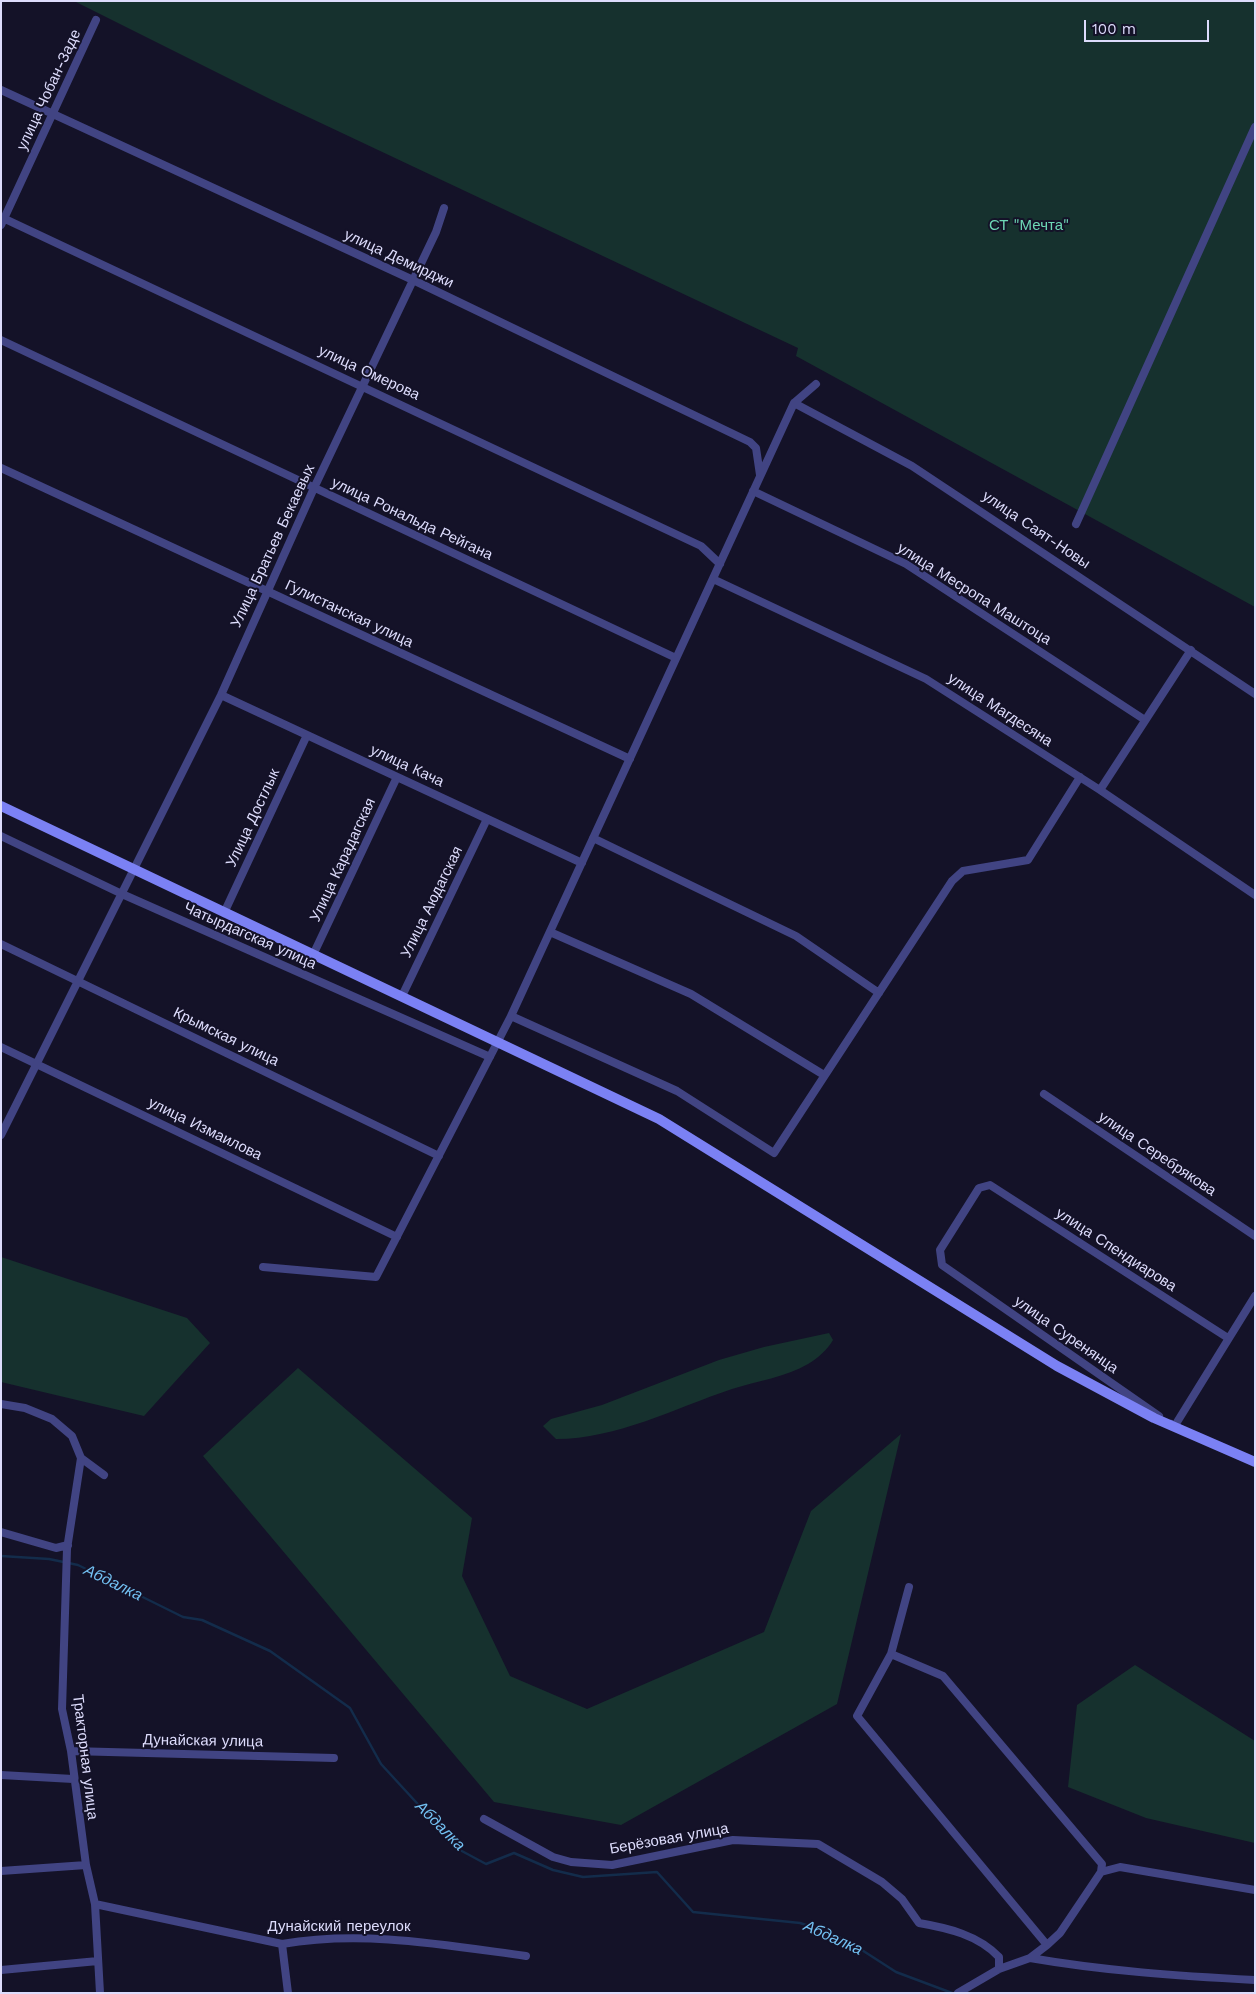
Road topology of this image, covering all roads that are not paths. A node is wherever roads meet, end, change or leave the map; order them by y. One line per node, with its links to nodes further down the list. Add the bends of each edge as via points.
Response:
1 (96, 20): 3 (street, улица Чобан-Заде)
2 (1, 90): 3 (street, улица Демирджи)
3 (53, 114): 6 (street, улица Чобан-Заде); 7 (street, улица Демирджи)
4 (1255, 127): 16 (street)
5 (444, 208): 7 (street, Улица Братьев Бекаевых)
6 (2, 220): 10 (street, улица Омерова)
7 (413, 280): 10 (street, Улица Братьев Бекаевых); 13 (street, улица Демирджи, via 750,442 756,448)
8 (1, 340): 14 (street, улица Рональда Рейгана)
9 (816, 384): 11 (street)
10 (363, 385): 14 (street, Улица Братьев Бекаевых); 17 (street, улица Омерова, via 701,546)
11 (794, 403): 13 (street); 20 (street, улица Саят-Новы, via 912,466)
12 (1, 468): 19 (street, Гулистанская улица)
13 (760, 475): 15 (street)
14 (314, 488): 19 (street, Улица Братьев Бекаевых); 21 (street, улица Рональда Рейгана)
15 (753, 491): 17 (street); 24 (street, улица Месропа Маштоца, via 906,564)
16 (1076, 524)
17 (720, 564): 18 (street)
18 (713, 579): 21 (street); 28 (street, улица Магдесяна, via 926,679)
19 (268, 591): 22 (street, Улица Братьев Бекаевых); 26 (street, Гулистанская улица)
20 (1191, 650): 23 (street, улица Саят-Новы); 24 (street)
21 (676, 658): 26 (street)
22 (220, 694): 25 (street, улица Кача); 35 (street, Улица Братьев Бекаевых)
23 (1255, 694)
24 (1145, 720): 29 (street)
25 (307, 735): 27 (street, улица Кача); 38 (street, Улица Достлык)
26 (630, 759): 33 (street)
27 (397, 777): 31 (street, улица Кача); 41 (street, Улица Карадагская)
28 (1080, 777): 29 (street, улица Магдесяна); 43 (street, via 1028,860 963,871 952,881)
29 (1100, 790): 37 (street, улица Магдесяна)
30 (1, 806): 35 (main road)
31 (487, 819): 34 (street, улица Кача); 44 (street, Улица Аюдагская)
32 (1, 836): 36 (street, Чатырдагская улица)
33 (593, 838): 34 (street); 43 (street, via 796,936)
34 (582, 863): 39 (street)
35 (134, 870): 36 (street, Улица Братьев Бекаевых); 38 (main road)
36 (122, 894): 42 (street, Улица Братьев Бекаевых); 48 (street, Чатырдагская улица)
37 (1255, 895)
38 (224, 913): 41 (main road)
39 (550, 932): 45 (street); 50 (street, via 691,994)
40 (1, 944): 42 (street, Крымская улица)
41 (313, 955): 44 (main road)
42 (77, 979): 49 (street, Улица Братьев Бекаевых); 53 (street, Крымская улица)
43 (878, 994): 50 (street)
44 (402, 996): 46 (main road)
45 (511, 1016): 46 (street); 50 (street, via 677,1091 774,1153)
46 (498, 1042): 48 (street); 61 (main road, via 658,1119 1057,1366)
47 (1, 1046): 49 (street, улица Измаилова)
48 (490, 1057): 53 (street)
49 (38, 1064): 52 (street, Улица Братьев Бекаевых); 56 (street, улица Измаилова)
50 (824, 1075)
51 (1044, 1094): 55 (street, улица Серебрякова)
52 (1, 1135)
53 (439, 1156): 56 (street)
54 (990, 1185): 59 (street, улица Спендиарова); 61 (street, улица Суренянца, via 979,1188 940,1250 942,1265)
55 (1255, 1236)
56 (397, 1237): 57 (street, via 376,1277)
57 (263, 1267)
58 (1255, 1296): 59 (street)
59 (1228, 1338): 61 (street)
60 (1, 1404): 62 (street, via 25,1408 52,1419 72,1436)
61 (1174, 1427): 63 (main road)
62 (81, 1458): 64 (street); 66 (street, Тракторная улица)
63 (1255, 1462)
64 (104, 1474)
65 (1, 1532): 66 (street, via 56,1548)
66 (67, 1547): 69 (street, Тракторная улица, via 62,1709)
67 (909, 1587): 68 (street)
68 (891, 1654): 76 (street, via 944,1676 1102,1864); 80 (street, via 857,1716)
69 (71, 1751): 70 (street, Дунайская улица); 72 (street, Тракторная улица)
70 (334, 1758)
71 (1, 1775): 72 (street)
72 (73, 1779): 74 (street, Тракторная улица)
73 (484, 1819): 84 (street, Берёзовая улица, via 553,1857 570,1862 612,1865 734,1840 818,1844 882,1882 902,1899 919,1924 954,1930 990,1948 998,1957)
74 (86, 1865): 75 (street); 78 (street, Тракторная улица)
75 (1, 1872)
76 (1101, 1872): 77 (street, via 1120,1868); 80 (street, via 1060,1933)
77 (1255, 1890)
78 (95, 1904): 79 (street, Дунайский переулок); 83 (street, Тракторная улица)
79 (282, 1944): 81 (street, Дунайский переулок, via 303,1940 402,1938); 89 (street)
80 (1047, 1945): 82 (street)
81 (526, 1956)
82 (1030, 1958): 84 (street); 86 (street, via 1142,1974)
83 (98, 1961): 85 (street); 88 (street, Тракторная улица)
84 (999, 1969): 87 (street)
85 (1, 1970)
86 (1255, 1980)
87 (960, 1991)
88 (100, 1993)
89 (288, 1993)

